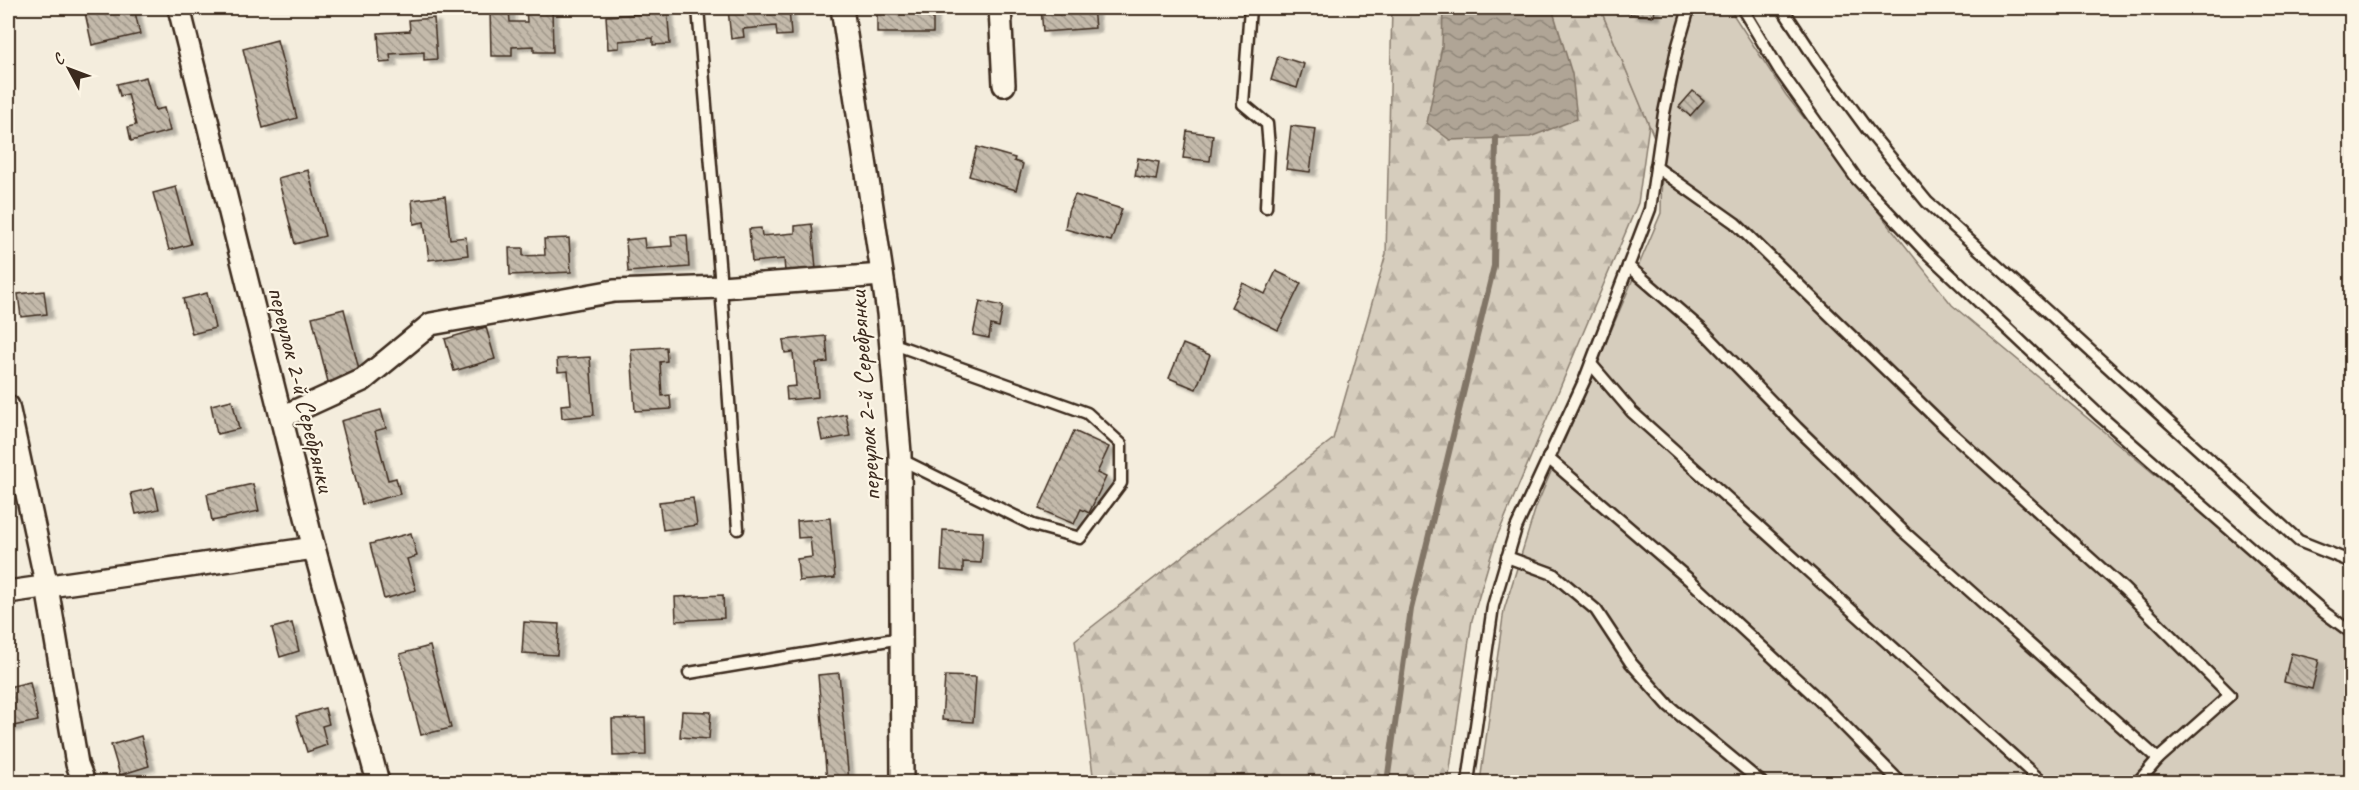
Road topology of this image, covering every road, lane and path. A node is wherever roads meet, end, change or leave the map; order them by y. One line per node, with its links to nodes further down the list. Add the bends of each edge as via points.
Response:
1 (179, 8): 18 (street, переулок 2-й Серебрянки)
2 (698, 8): 14 (lane)
3 (842, 8): 13 (street, переулок 2-й Серебрянки)
4 (1000, 8): 9 (street)
5 (1250, 8): 11 (lane, via 1243,104 1267,124)
6 (1689, 8): 10 (lane, via 1677,49)
7 (1742, 8): 27 (lane, via 1780,71 1856,178 1925,251 2099,415)
8 (1782, 8): 24 (lane, via 1861,120 1927,202 2299,541)
9 (1004, 85)
10 (1656, 167): 12 (lane, via 1650,209); 30 (lane, via 1735,223 1948,430 2124,588 2230,695)
11 (1266, 207)
12 (1628, 266): 16 (lane); 30 (lane, via 1702,330 1904,532)
13 (882, 275): 14 (street); 15 (street, переулок 2-й Серебрянки)
14 (722, 287): 18 (street, via 614,291 431,324 363,380); 21 (lane)
15 (891, 343): 20 (street, переулок 2-й Серебрянки); 20 (lane, via 1087,413 1121,444 1121,483 1080,538 1033,525)
16 (1591, 363): 19 (lane); 37 (lane, via 1632,412)
17 (8, 406): 25 (street)
18 (282, 417): 22 (street, переулок 2-й Серебрянки)
19 (1548, 458): 23 (lane); 36 (lane, via 1693,583 1819,700)
20 (900, 459): 28 (street, переулок 2-й Серебрянки)
21 (738, 529)
22 (314, 548): 25 (street); 32 (street, переулок 2-й Серебрянки)
23 (1507, 557): 34 (lane, via 1493,606); 35 (lane, via 1553,574 1596,610 1631,663 1669,706)
24 (2352, 562)
25 (47, 587): 26 (street); 31 (street, via 76,764)
26 (8, 592)
27 (2352, 633)
28 (901, 639): 29 (lane); 33 (street, переулок 2-й Серебрянки)
29 (689, 673)
30 (2158, 759): 38 (lane)
31 (84, 783)
32 (378, 783)
33 (902, 783)
34 (1468, 783)
35 (1761, 783)
36 (1900, 783)
37 (2042, 783)
38 (2138, 783)

